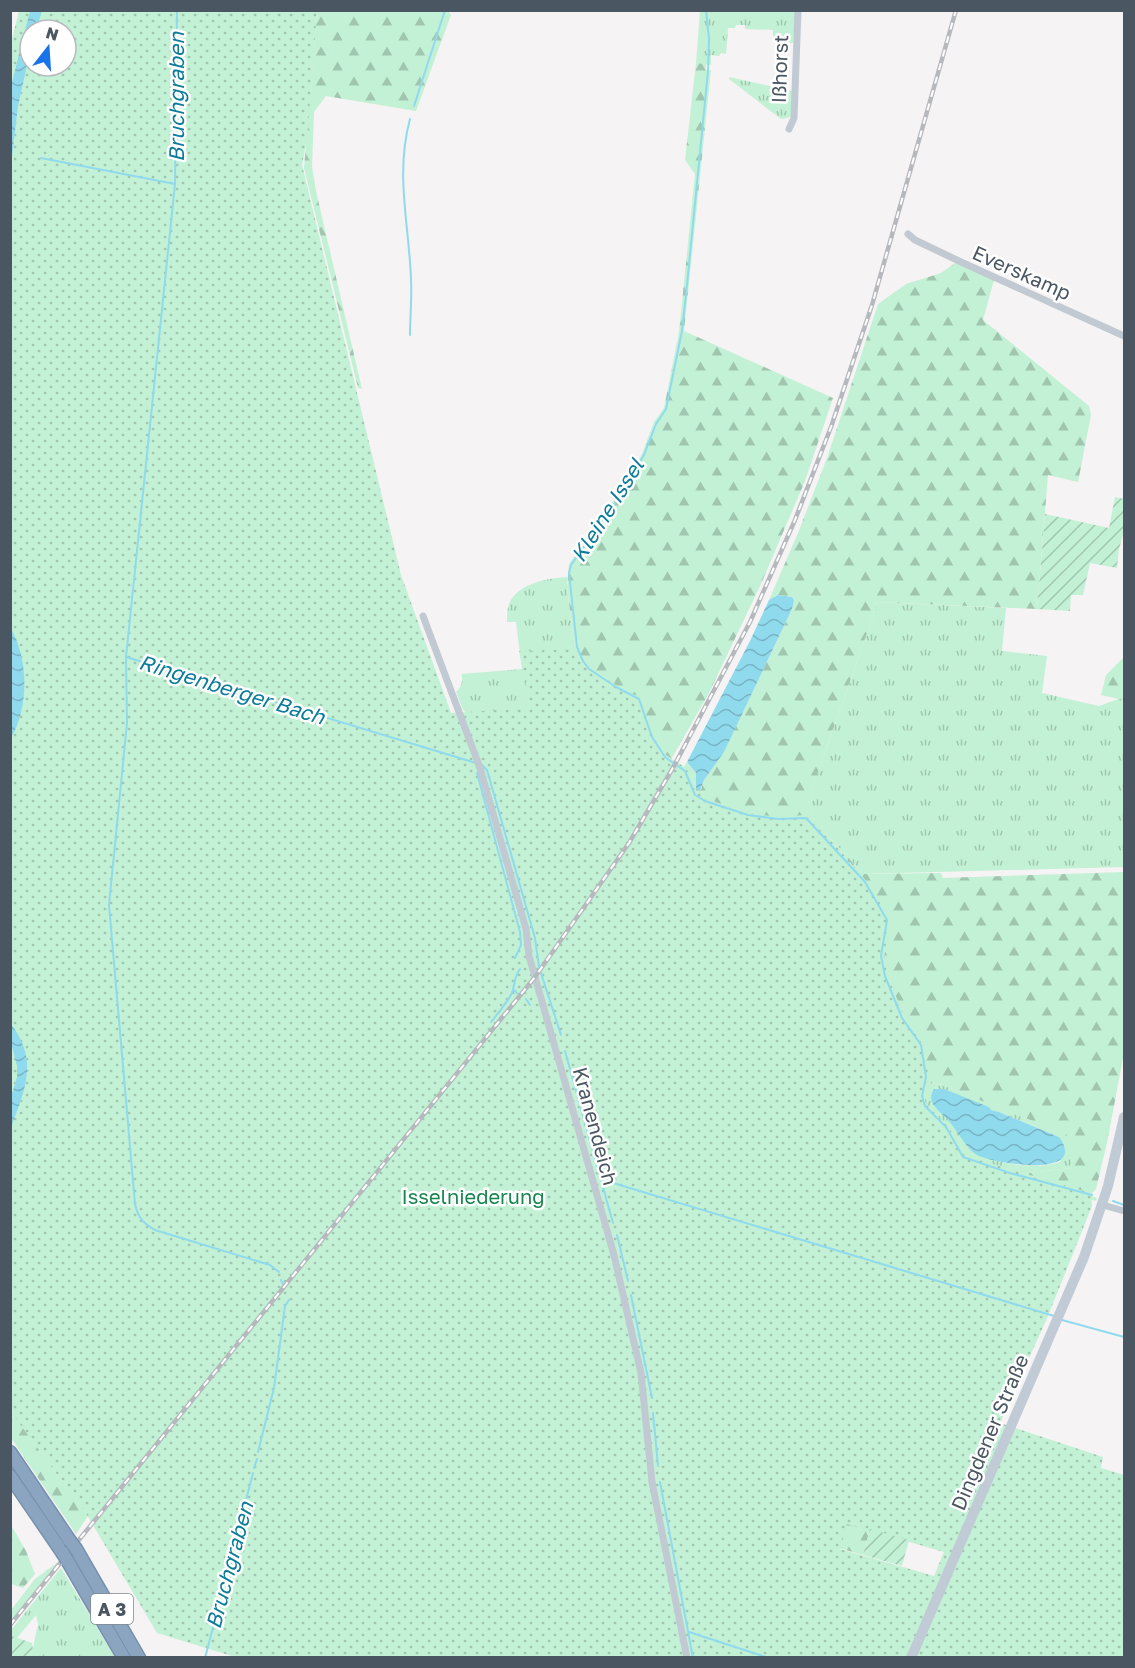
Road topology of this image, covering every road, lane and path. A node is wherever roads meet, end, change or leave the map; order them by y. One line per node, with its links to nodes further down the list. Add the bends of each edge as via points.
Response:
1 (798, 10): 2 (street, Ißhorst, via 794,118)
2 (789, 129)
3 (908, 234): 4 (street, Everskamp)
4 (1125, 336)
5 (423, 616): 13 (street, Kranendeich, via 480,768 614,1255 640,1373 652,1482)
6 (1125, 1117): 7 (main road, Dingdener Straße)
7 (1103, 1205): 8 (street); 14 (main road, Dingdener Straße)
8 (1125, 1211)
9 (10, 1452): 12 (highway, A 3, via 73,1545)
10 (10, 1476): 11 (highway, A 3, via 64,1556)
11 (124, 1658)
12 (139, 1658)
13 (687, 1658)
14 (911, 1658)

